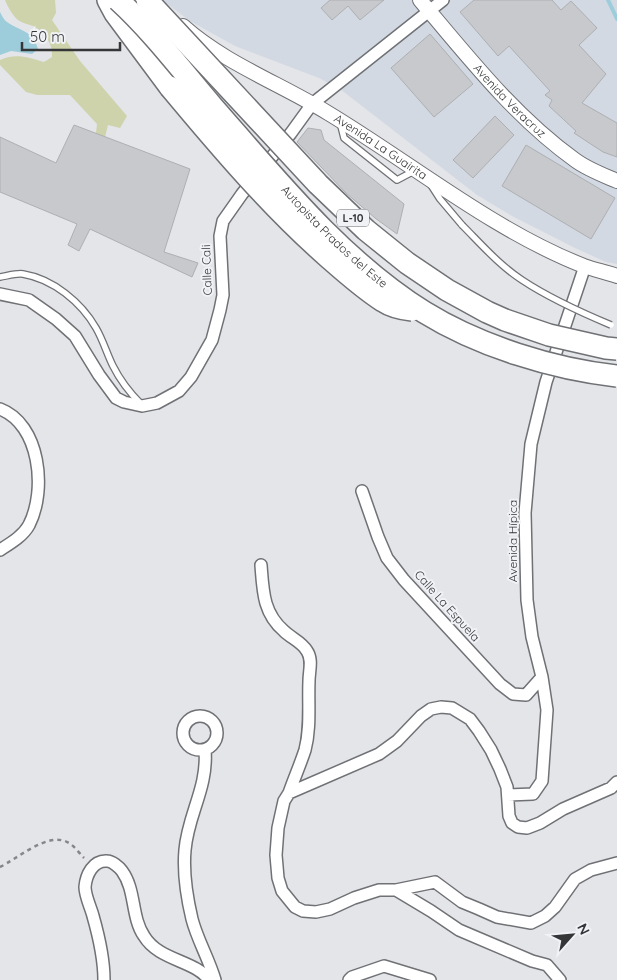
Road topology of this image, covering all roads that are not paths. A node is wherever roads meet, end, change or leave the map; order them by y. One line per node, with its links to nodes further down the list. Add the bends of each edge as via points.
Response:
1 (108, 0): 16 (highway, L-10, bridge, via 170,87 288,220 352,278 384,302)
2 (118, 0): 16 (highway, Autopista Prados del Este / L-10, bridge, via 310,215 375,276)
3 (147, 0): 18 (highway, Autopista Prados del Este / L-10, bridge, via 318,184 366,230 407,263 448,290 505,320 549,334)
4 (154, 0): 8 (street, Avenida La Guairita, via 216,51)
5 (420, 0): 7 (street, Avenida Veracruz)
6 (443, 0): 7 (street, Calle Cali)
7 (430, 11): 8 (street, Calle Cali); 11 (street, Avenida Veracruz, via 508,100 539,129 577,161)
8 (312, 104): 9 (street, Avenida La Guairita); 20 (street, Calle Cali, via 223,221 220,236 223,295 212,340 179,391 157,403)
9 (340, 120): 10 (street, Avenida La Guairita); 10 (lane, via 344,138 397,180)
10 (421, 172): 12 (street, Avenida La Guairita, via 519,234); 17 (lane, bridge, via 462,225 521,279)
11 (617, 181)
12 (585, 266): 13 (street, Avenida La Guairita); 25 (street, Avenida Hípica, via 546,382 531,444 524,513 527,600)
13 (617, 276)
14 (0, 277): 20 (lane, via 22,274 57,286 70,297 86,312 114,368)
15 (0, 294): 20 (street, via 29,300 56,319 75,336 116,398)
16 (425, 312): 19 (highway, Autopista Prados del Este / L-10, bridge, via 465,334 508,350)
17 (617, 329)
18 (617, 349)
19 (617, 376)
20 (142, 406)
21 (0, 408): 23 (street, via 27,431 38,463 39,492 30,524 22,535)
22 (362, 492): 25 (street, Calle La Espuela, via 388,558 404,580 500,684 513,694 526,695)
23 (0, 550)
24 (261, 565): 28 (street, via 265,604 273,620 307,651 311,664 305,749)
25 (542, 677): 29 (street, Avenida Hípica, via 547,710 542,781 533,794)
26 (205, 750): 34 (street, via 204,783 192,815 185,851 185,876 192,920)
27 (617, 782): 29 (street, via 527,828 512,823)
28 (289, 793): 29 (street, via 379,754 421,716 441,707 452,708 470,719 491,750); 31 (street, via 278,828 276,855 282,891 295,907 316,912 379,890)
29 (508, 795)
30 (617, 863): 31 (street, via 591,870 575,880 545,916 531,923 497,917 462,902 435,882)
31 (396, 890): 37 (street, via 459,930 547,965)
32 (104, 980): 33 (street, via 98,932 85,889 92,867 108,861 122,871 128,883 144,936 164,954 201,971)
33 (209, 980)
34 (215, 980)
35 (349, 980): 36 (street, via 384,966)
36 (430, 980)
37 (560, 980)

